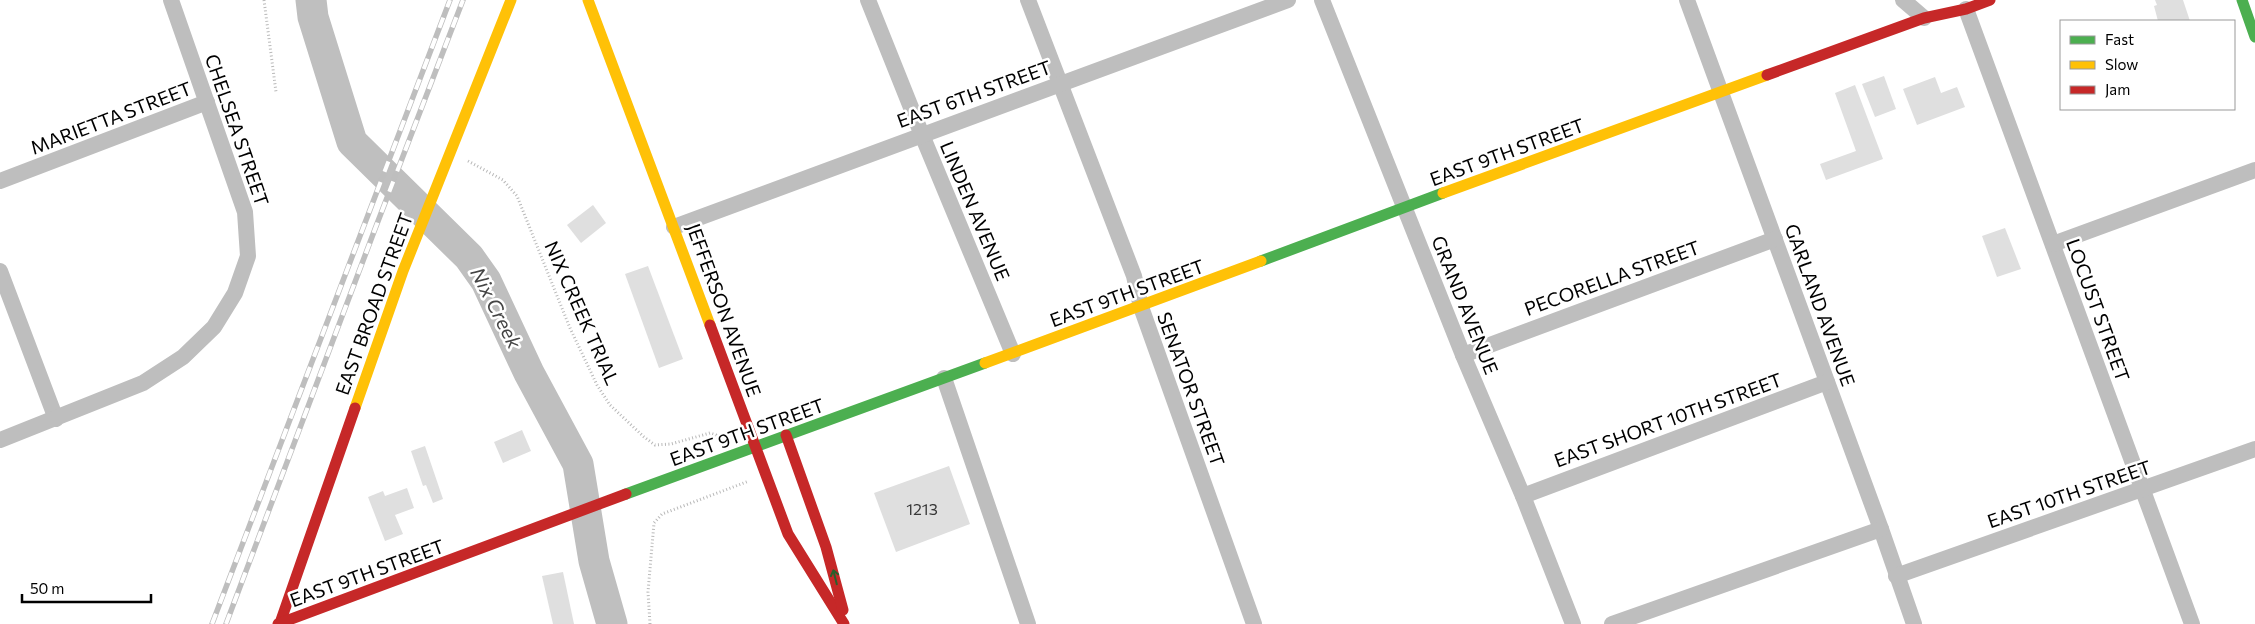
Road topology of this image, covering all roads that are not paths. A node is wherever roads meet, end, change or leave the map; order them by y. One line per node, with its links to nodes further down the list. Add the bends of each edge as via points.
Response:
1 (171, 0): 18 (street, CHELSEA STREET)
2 (511, 0): 41 (main road, EAST BROAD STREET, via 403,271)
3 (588, 0): 23 (main road, JEFFERSON AVENUE)
4 (868, 0): 19 (street, LINDEN AVENUE)
5 (1028, 0): 16 (street, SENATOR STREET)
6 (1288, 0): 16 (street, EAST 6TH STREET)
7 (1322, 0): 22 (street, GRAND AVENUE)
8 (1687, 0): 17 (street, GARLAND AVENUE)
9 (1903, 0): 14 (street)
10 (1947, 0): 14 (main road)
11 (1990, 0): 13 (main road, EAST 9TH STREET)
12 (2242, 0): 15 (main road)
13 (1966, 9): 14 (main road, EAST 9TH STREET); 25 (street, LOCUST STREET)
14 (1924, 18): 17 (main road, EAST 9TH STREET)
15 (2255, 37)
16 (1060, 84): 19 (street, EAST 6TH STREET); 27 (street, SENATOR STREET, via 1134,276)
17 (1721, 93): 22 (main road, EAST 9TH STREET); 24 (street, GARLAND AVENUE)
18 (207, 102): 21 (street, MARIETTA STREET); 32 (street, CHELSEA STREET, via 245,212 248,256 235,293 214,326 183,357 143,383)
19 (922, 135): 23 (street, EAST 6TH STREET); 28 (street, LINDEN AVENUE)
20 (2255, 170): 25 (street)
21 (0, 181)
22 (1404, 207): 27 (main road, EAST 9TH STREET); 29 (street, GRAND AVENUE)
23 (674, 226): 35 (main road, JEFFERSON AVENUE)
24 (1775, 239): 29 (street, PECORELLA STREET); 31 (street, GARLAND AVENUE)
25 (2053, 244): 37 (street, LOCUST STREET)
26 (0, 271): 32 (street)
27 (1141, 308): 28 (main road, EAST 9TH STREET); 44 (street, SENATOR STREET)
28 (1013, 354): 30 (main road, EAST 9TH STREET)
29 (1463, 355): 38 (street, GRAND AVENUE)
30 (944, 378): 33 (main road, EAST 9TH STREET); 43 (street)
31 (1827, 382): 38 (street, EAST SHORT 10TH STREET); 39 (street, GARLAND AVENUE)
32 (56, 419): 34 (street, CHELSEA STREET)
33 (786, 435): 35 (main road, EAST 9TH STREET); 42 (main road, one-way to 33, via 831,561)
34 (0, 440)
35 (755, 446): 41 (main road, EAST 9TH STREET); 42 (main road, JEFFERSON AVENUE, via 788,534)
36 (2255, 449): 37 (street, EAST 10TH STREET)
37 (2143, 490): 40 (street, EAST 10TH STREET); 48 (street, LOCUST STREET)
38 (1523, 496): 45 (street, GRAND AVENUE)
39 (1881, 529): 40 (street, GARLAND AVENUE); 46 (street)
40 (1896, 576): 47 (street, GARLAND AVENUE)
41 (279, 624)
42 (845, 624)
43 (1028, 624)
44 (1254, 624)
45 (1573, 624)
46 (1612, 624)
47 (1914, 624)
48 (2192, 624)

